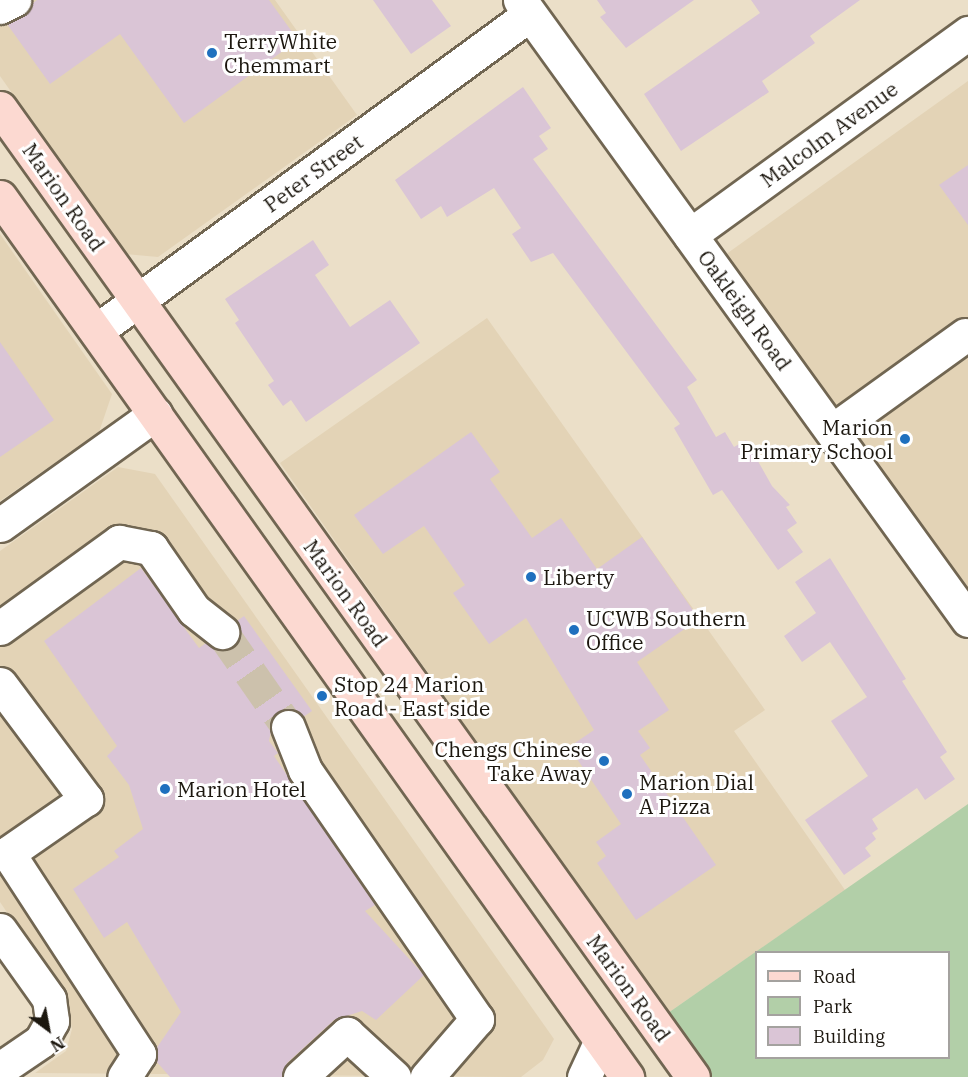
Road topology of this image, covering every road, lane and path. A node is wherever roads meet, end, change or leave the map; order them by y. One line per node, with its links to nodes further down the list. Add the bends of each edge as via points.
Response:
1 (14, 0): 2 (street)
2 (0, 7)
3 (525, 7): 7 (street, Oakleigh Road); 8 (street, Peter Street)
4 (968, 33): 7 (street, Malcolm Avenue)
5 (0, 108): 8 (main road, Marion Road)
6 (0, 197): 9 (main road)
7 (690, 235): 12 (street, Oakleigh Road)
8 (138, 302): 9 (street, Peter Street); 29 (main road, Marion Road)
9 (96, 331): 11 (main road)
10 (964, 335): 12 (street)
11 (154, 414): 13 (street); 21 (main road)
12 (832, 431): 14 (street, Oakleigh Road)
13 (0, 525)
14 (966, 614)
15 (0, 628): 16 (street, via 119,542 152,548 194,610)
16 (222, 632)
17 (0, 684): 19 (street, via 86,799)
18 (288, 727): 26 (street, via 305,770 477,1018)
19 (4, 846): 23 (street, via 139,1054)
20 (0, 930): 22 (street, via 49,999 52,1021 41,1041)
21 (602, 1041): 27 (street); 28 (main road)
22 (0, 1070)
23 (124, 1077)
24 (300, 1077): 25 (street, via 347,1034)
25 (394, 1077)
26 (427, 1077)
27 (584, 1077)
28 (627, 1077)
29 (693, 1077)

